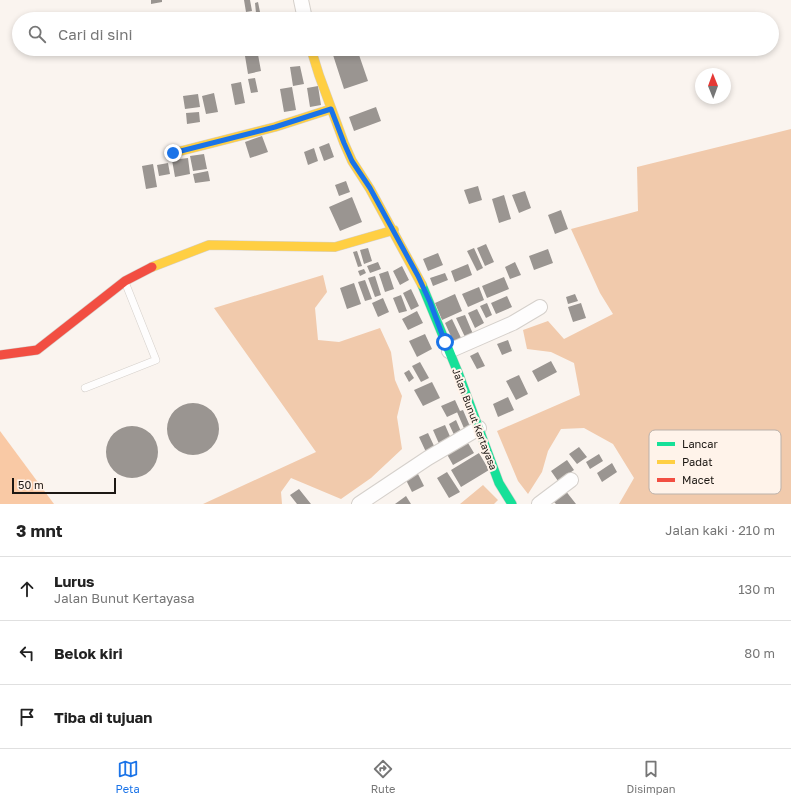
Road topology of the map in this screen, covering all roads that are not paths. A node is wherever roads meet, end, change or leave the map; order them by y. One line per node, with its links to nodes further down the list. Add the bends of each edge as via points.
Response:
1 (301, 0): 2 (street)
2 (304, 12)
3 (313, 56): 4 (street, Jalan Bunut Kertayasa)
4 (331, 109): 5 (street, via 275,127); 6 (street, Jalan Bunut Kertayasa, via 352,161)
5 (173, 153)
6 (394, 230): 7 (street, via 335,247 209,245 160,262); 9 (street, Jalan Bunut Kertayasa, via 430,302)
7 (125, 282): 10 (street, via 38,350); 11 (lane, via 156,360)
8 (540, 307): 9 (street)
9 (449, 351): 12 (street, Jalan Bunut Kertayasa)
10 (0, 355)
11 (85, 388)
12 (479, 428): 14 (street); 15 (street, Jalan Bunut Kertayasa, via 499,483)
13 (571, 480): 16 (street)
14 (359, 504)
15 (512, 504)
16 (539, 504)

